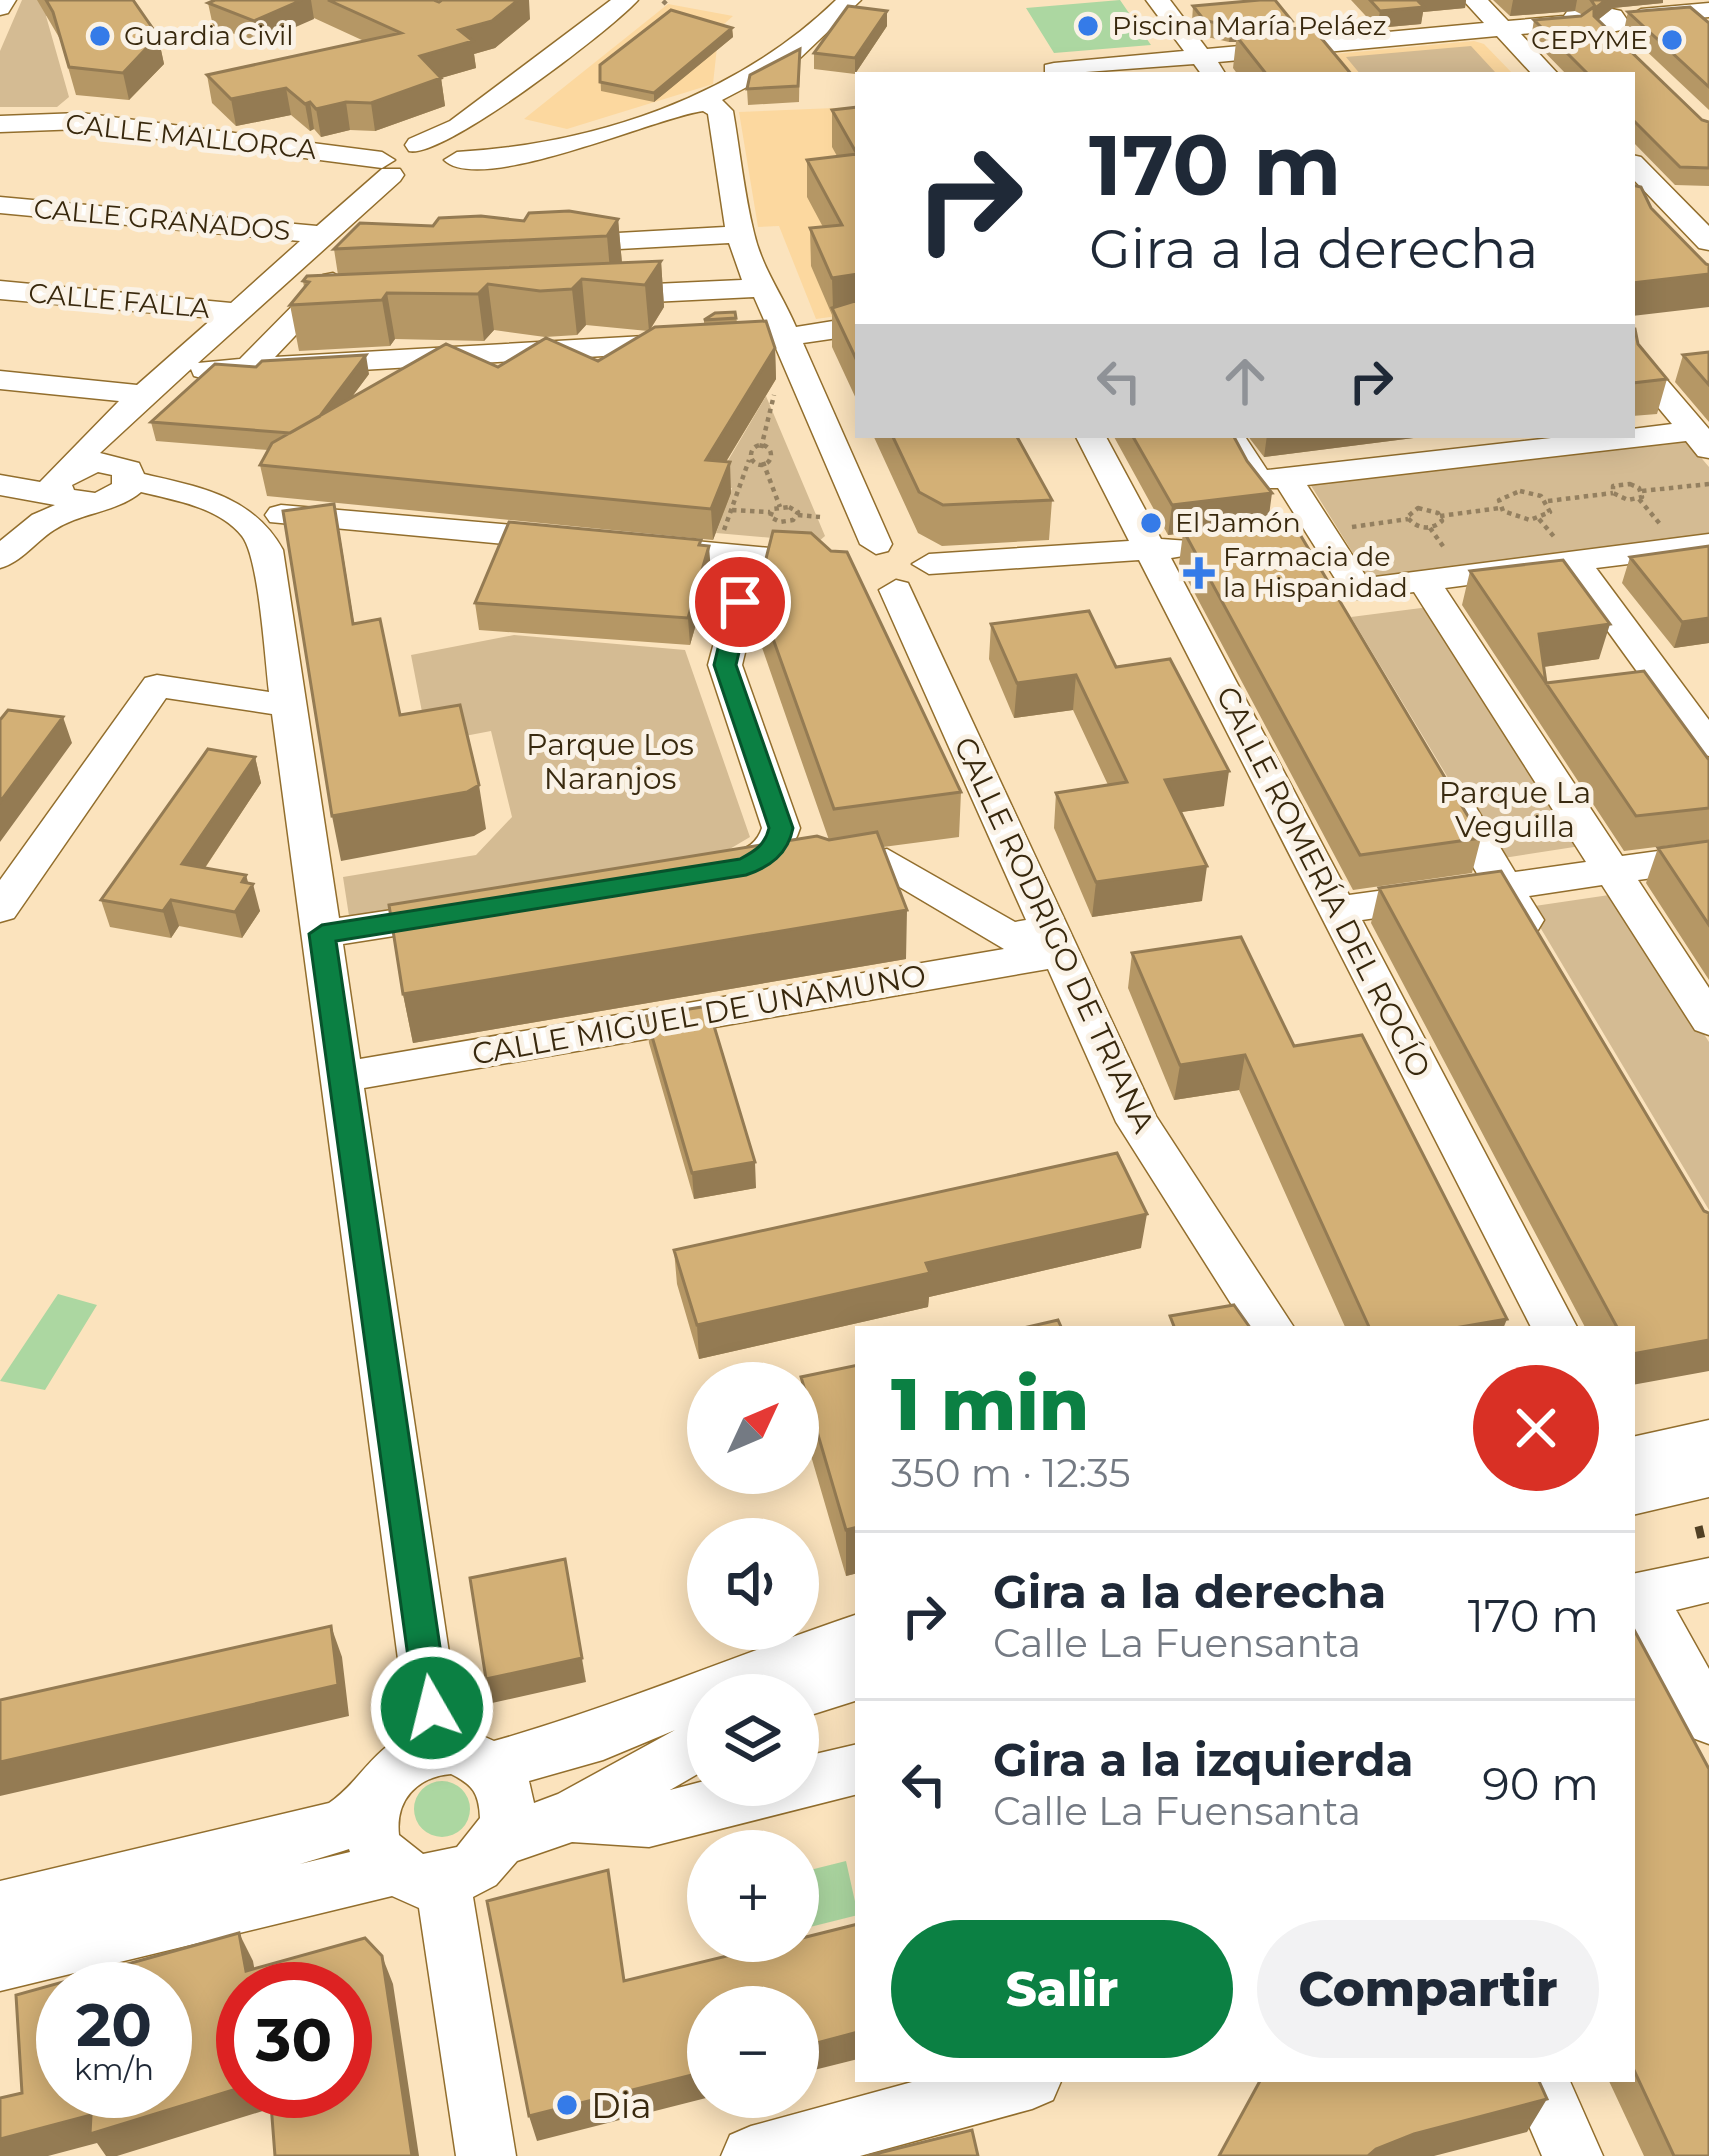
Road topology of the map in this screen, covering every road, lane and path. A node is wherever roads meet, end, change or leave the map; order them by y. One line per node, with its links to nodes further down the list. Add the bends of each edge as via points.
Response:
1 (626, 0): 17 (street, via 459,126)
2 (848, 0): 15 (street, via 780,60)
3 (1158, 0): 11 (street)
4 (1475, 0): 8 (street)
5 (661, 1): 20 (street)
6 (1690, 7): 7 (street); 9 (street)
7 (1596, 21): 8 (street)
8 (1502, 29): 10 (street); 14 (street)
9 (1709, 32)
10 (1315, 46): 11 (street); 13 (street)
11 (1207, 66): 12 (street)
12 (1054, 70)
13 (1336, 72)
14 (1544, 72)
15 (690, 102): 20 (street, via 533,154); 24 (street, CALLE RODRIGO DE TRIANA, via 720,111)
16 (0, 124): 19 (street, CALLE MALLORCA, via 82,121)
17 (418, 146): 19 (street, via 392,152); 20 (street, via 439,147)
18 (1635, 166): 23 (street)
19 (387, 168): 20 (street, CALLE MALLORCA); 25 (street)
20 (443, 168): 32 (street)
21 (0, 205): 25 (street, CALLE GRANADOS)
22 (1655, 232): 23 (street)
23 (1704, 232)
24 (740, 234): 26 (street); 28 (street, CALLE RODRIGO DE TRIANA)
25 (324, 235): 34 (street)
26 (547, 245)
27 (358, 256): 33 (street)
28 (759, 288): 30 (street); 36 (street, CALLE RODRIGO DE TRIANA)
29 (0, 290): 34 (street, CALLE FALLA)
30 (588, 296)
31 (352, 308): 33 (street)
32 (272, 309): 33 (street); 39 (street)
33 (304, 310): 38 (street)
34 (237, 312): 41 (street)
35 (855, 326): 36 (street)
36 (786, 337): 38 (street); 79 (street, CALLE RODRIGO DE TRIANA)
37 (1635, 361): 45 (street)
38 (250, 366): 39 (street)
39 (205, 370): 50 (street, via 130,446)
40 (0, 380): 41 (street)
41 (144, 395): 54 (street, via 92,443)
42 (774, 395): 47 (path)
43 (1092, 438): 74 (street, CALLE ROMERÍA DEL ROCÍO)
44 (1231, 438): 51 (street, via 1258,481)
45 (1701, 440): 46 (street)
46 (1487, 444): 51 (street)
47 (761, 448): 48 (path); 49 (path, via 774,454)
48 (749, 460): 49 (path); 61 (path)
49 (763, 462): 59 (path)
50 (129, 475): 54 (street, via 110,463); 58 (street)
51 (1287, 478): 69 (street)
52 (1709, 484): 55 (path)
53 (0, 485): 54 (street)
54 (70, 490): 68 (street); 73 (street, via 223,521); 76 (street)
55 (1642, 491): 56 (path, via 1634,500); 56 (path, via 1624,483)
56 (1612, 493): 57 (path)
57 (1547, 501): 60 (path, via 1510,492); 60 (path, via 1550,512 1531,520)
58 (215, 504): 67 (street); 73 (street, via 255,527)
59 (780, 507): 62 (path); 63 (path)
60 (1500, 508): 64 (path)
61 (732, 510): 62 (path); 70 (path)
62 (770, 512): 63 (path, via 780,522)
63 (798, 515): 65 (path)
64 (1440, 516): 66 (path, via 1418,508); 66 (path, via 1430,528)
65 (820, 517)
66 (1408, 519): 69 (path)
67 (334, 520): 73 (street, via 289,531); 75 (street)
68 (0, 527)
69 (1298, 533): 80 (street, via 1358,590); 81 (street)
70 (723, 534)
71 (1214, 544): 74 (street)
72 (1709, 544): 77 (street)
73 (267, 550): 82 (street)
74 (1151, 551): 78 (street); 92 (street, CALLE ROMERÍA DEL ROCÍO)
75 (756, 556): 79 (street); 85 (street, via 725,665 781,828)
76 (0, 558)
77 (1574, 561): 80 (street); 83 (street)
78 (929, 564): 79 (street, via 924,578); 79 (street, via 911,547)
79 (859, 568): 94 (street, CALLE RODRIGO DE TRIANA)
80 (1423, 580): 87 (street)
81 (1356, 635)
82 (289, 706): 91 (street, via 157,686); 93 (street)
83 (1709, 745)
84 (1429, 759): 89 (street)
85 (770, 850): 88 (street, via 746,866); 94 (street, via 830,872 887,862 1009,937)
86 (1709, 856): 87 (street)
87 (1613, 870): 89 (street); 96 (street)
88 (699, 874)
89 (1504, 886): 92 (street); 95 (street)
90 (490, 907): 93 (street)
91 (0, 909)
92 (1337, 910): 99 (street, CALLE ROMERÍA DEL ROCÍO)
93 (322, 934): 97 (street)
94 (1052, 942): 97 (street, CALLE MIGUEL DE UNAMUNO); 98 (street, CALLE RODRIGO DE TRIANA, via 1137,1122)
95 (1542, 950)
96 (1709, 1020)
97 (342, 1077): 110 (street)
98 (1271, 1326)
99 (1553, 1326)
100 (1709, 1440): 101 (street)
101 (1635, 1457)
102 (1709, 1476): 103 (street)
103 (1635, 1493)
104 (1709, 1580): 105 (street)
105 (1637, 1596): 109 (street)
106 (855, 1638): 112 (street, via 603,1736)
107 (855, 1677): 108 (street)
108 (819, 1688)
109 (1709, 1720)
110 (437, 1751): 112 (street, via 476,1755); 114 (street, via 394,1770)
111 (687, 1752): 115 (street)
112 (492, 1767): 116 (street, via 509,1801)
113 (855, 1770): 115 (street, via 649,1821)
114 (371, 1806): 117 (street, via 372,1842); 118 (street, via 344,1825 261,1849)
115 (572, 1816): 116 (street)
116 (500, 1840): 117 (street, via 471,1870)
117 (418, 1875): 119 (street); 122 (street)
118 (0, 1909)
119 (0, 1963)
120 (1021, 2082): 123 (street)
121 (1541, 2082): 124 (street)
122 (486, 2156)
123 (751, 2156)
124 (1573, 2156)

